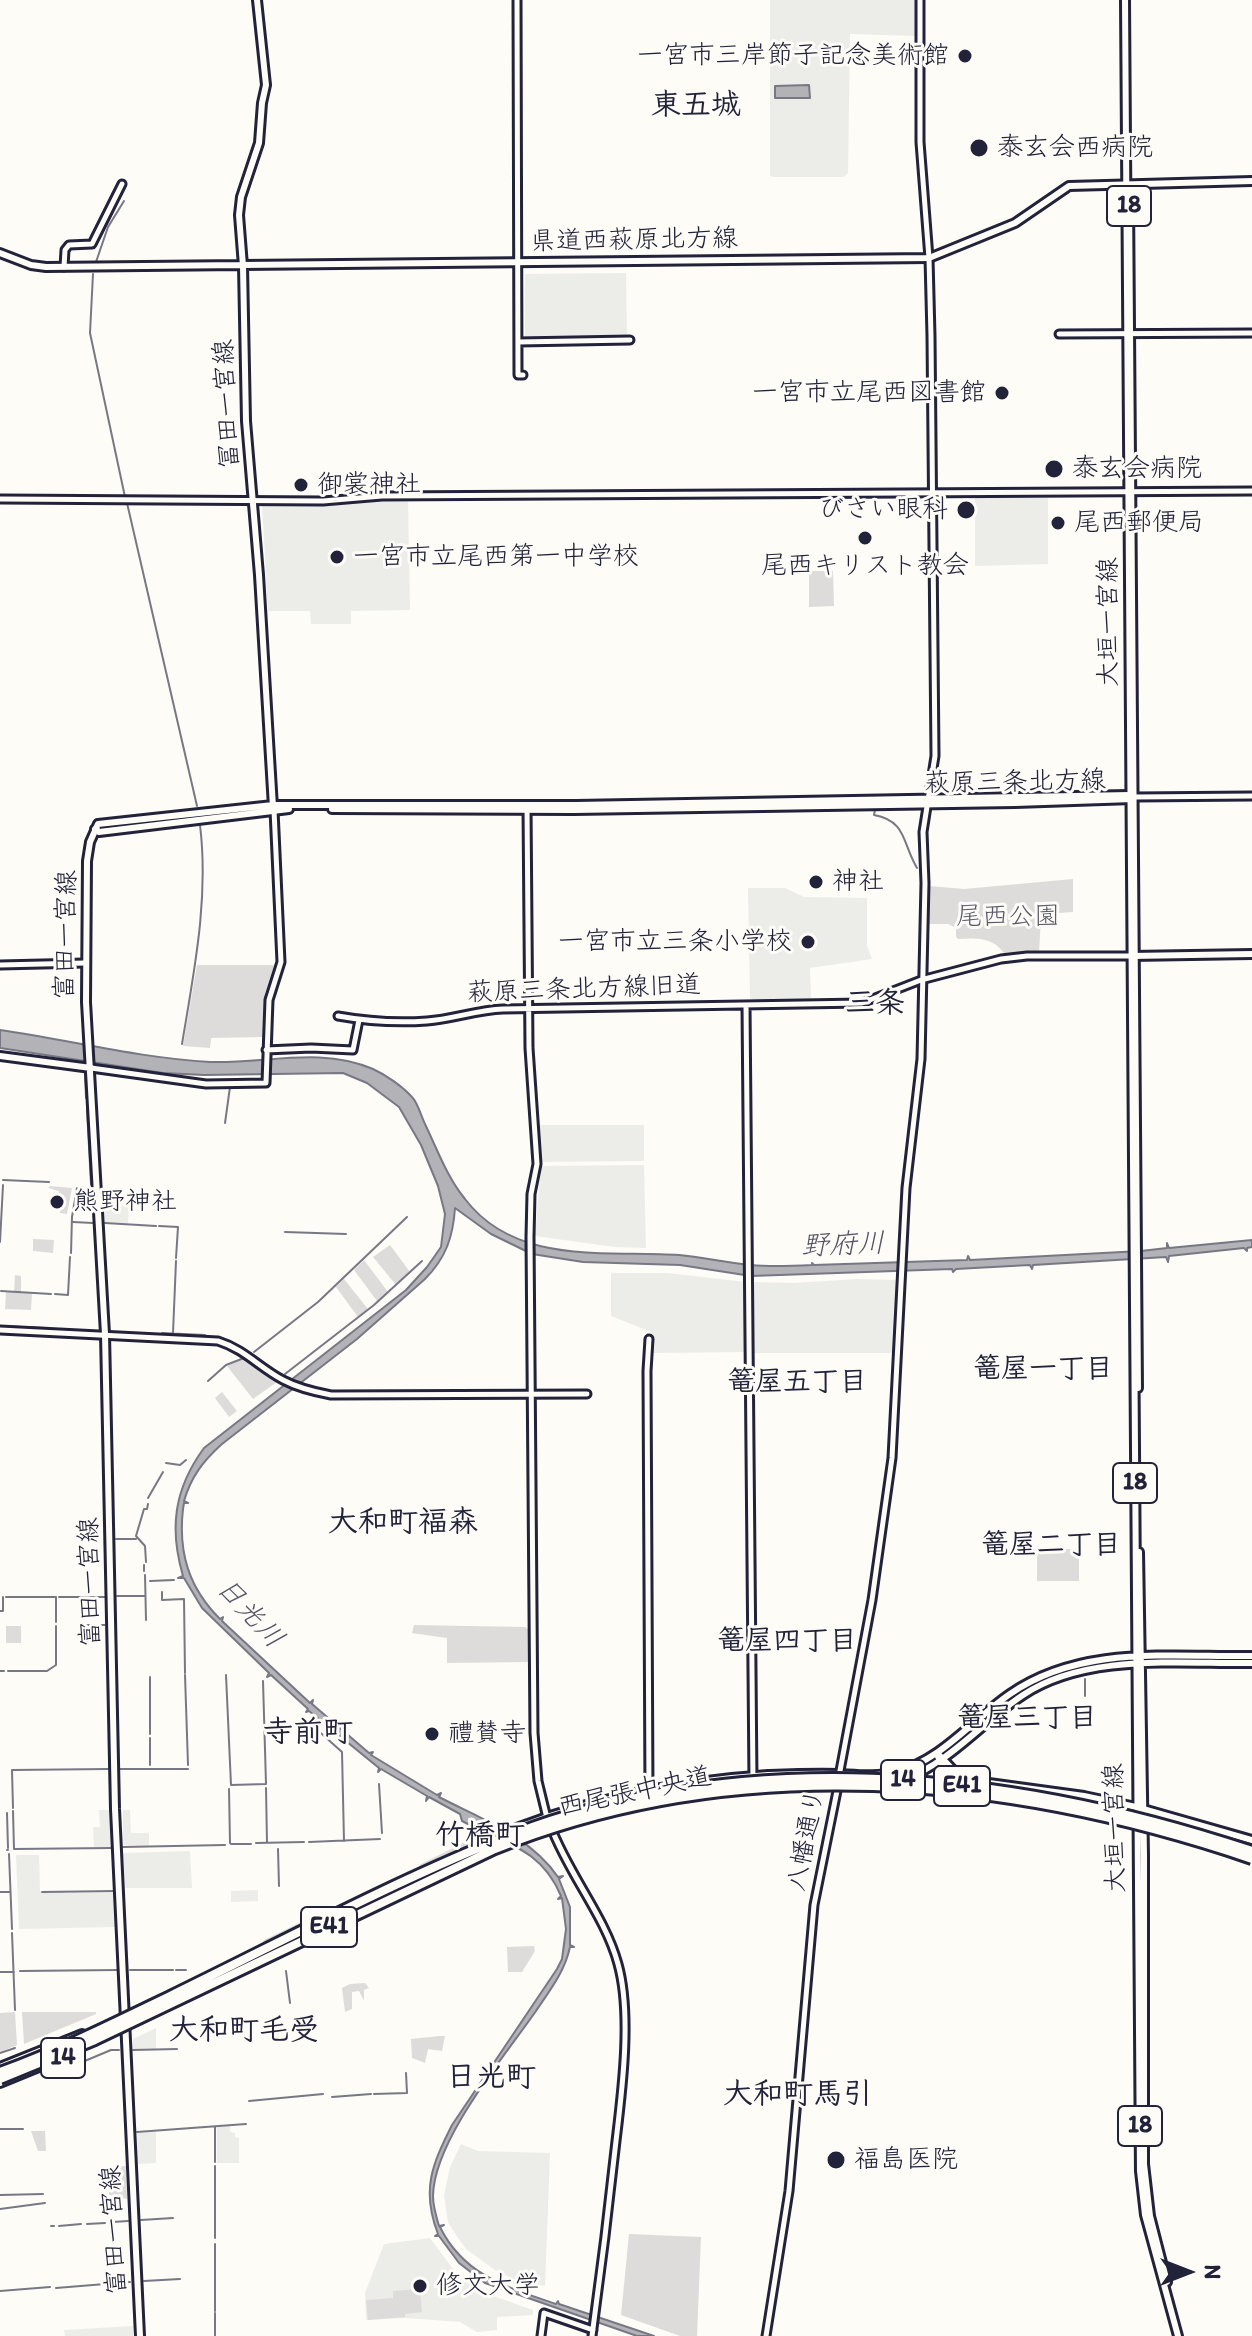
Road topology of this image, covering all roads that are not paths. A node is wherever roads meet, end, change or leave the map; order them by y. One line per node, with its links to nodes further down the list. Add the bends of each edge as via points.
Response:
1 (257, 0): 11 (main road, 冨田一宮線, via 266,85 259,143 240,204)
2 (517, 0): 10 (street)
3 (920, 0): 9 (street, 八幡通り, via 920,142)
4 (1127, 0): 7 (main road, 大垣一宮線 / 18)
5 (1252, 181): 7 (main road, 県道西萩原北方線)
6 (122, 184): 12 (street, via 92,244 69,245)
7 (1127, 184): 9 (main road, 県道西萩原北方線, via 1069,186 1015,223); 13 (main road, 大垣一宮線 / 18)
8 (0, 253): 12 (main road, 県道西萩原北方線, via 31,265)
9 (929, 258): 10 (main road, 県道西萩原北方線); 20 (street, 八幡通り)
10 (517, 262): 11 (main road, 県道西萩原北方線); 17 (street)
11 (243, 266): 12 (main road, 県道西萩原北方線); 23 (main road, 冨田一宮線)
12 (64, 267)
13 (1129, 333): 14 (street); 15 (street); 21 (main road, 大垣一宮線 / 18)
14 (1252, 333)
15 (1059, 334)
16 (630, 340): 17 (street)
17 (518, 342): 18 (street, via 518,375)
18 (523, 375)
19 (1252, 491): 21 (street)
20 (932, 492): 21 (street); 23 (street); 26 (street, 八幡通り, via 936,741)
21 (1129, 493): 25 (main road, 大垣一宮線 / 18)
22 (0, 499): 23 (street)
23 (253, 500): 28 (main road, 冨田一宮線)
24 (1252, 796): 25 (street)
25 (1131, 798): 26 (main road, 萩原三条北方線); 30 (main road, 大垣一宮線 / 18)
26 (928, 801): 27 (main road, 萩原三条北方線); 33 (street, 八幡通り)
27 (527, 806): 28 (main road, 萩原三条北方線); 35 (street)
28 (274, 808): 31 (main road, 富田一宮線, via 98,824 87,861); 38 (street, via 281,962 269,1000)
29 (1252, 954): 30 (main road)
30 (1134, 956): 33 (street, 萩原三条北方線旧道, via 1023,956); 47 (main road, 大垣一宮線 / 18)
31 (85, 963): 32 (street); 40 (main road, 富田一宮線)
32 (0, 965)
33 (921, 980): 34 (street, 萩原三条北方線旧道, via 862,1003); 51 (street, 八幡通り, via 921,1059 910,1150 889,1484)
34 (746, 1005): 35 (street, 萩原三条北方線旧道); 52 (street)
35 (529, 1008): 37 (street, 萩原三条北方線旧道, via 479,1010 429,1021); 44 (street, via 537,1164 531,1194)
36 (338, 1016): 37 (street, 萩原三条北方線旧道)
37 (359, 1020): 38 (street, via 353,1050)
38 (266, 1050): 40 (street, via 266,1083 206,1084)
39 (0, 1056): 40 (main road)
40 (90, 1067): 42 (main road, 富田一宮線)
41 (0, 1330): 42 (street)
42 (105, 1334): 44 (street, via 218,1341 282,1380 331,1395); 63 (main road, 富田一宮線)
43 (649, 1339): 54 (street)
44 (531, 1394): 45 (street); 58 (street, via 534,1742)
45 (587, 1394)
46 (1252, 1656): 47 (main road, 西尾張中央道 / 14)
47 (1138, 1661): 48 (main road, 西尾張中央道 / 14); 49 (main road, 西尾張中央道 / 14, via 1082,1662 1032,1681); 50 (main road, 西尾張中央道 / 14, via 1082,1670 1034,1688); 57 (main road, 大垣一宮線 / 18)
48 (1252, 1663)
49 (937, 1754): 50 (main road); 51 (main road, 西尾張中央道 / 14, via 892,1773)
50 (942, 1760): 53 (main road, 西尾張中央道 / 14, via 891,1783); 57 (main road, via 971,1781 1084,1796)
51 (840, 1774): 52 (main road, 西尾張中央道 / 14); 53 (street, 八幡通り)
52 (752, 1776): 54 (main road, 西尾張中央道 / 14); 55 (street)
53 (837, 1788): 55 (main road, 西尾張中央道 / 14); 70 (street, 八幡通り, via 814,1905 789,2191)
54 (649, 1790): 56 (street); 58 (main road, 西尾張中央道 / 14)
55 (753, 1791): 56 (main road, 西尾張中央道 / 14)
56 (649, 1805): 59 (main road, 西尾張中央道 / 14)
57 (1140, 1811): 60 (main road); 61 (main road); 71 (main road, 大垣一宮線 / 18, via 1146,2189)
58 (547, 1817): 59 (street); 63 (main road, 西尾張中央道 / 14, bridge, via 490,1839)
59 (552, 1831): 64 (main road, 西尾張中央道 / 14, bridge, via 427,1882); 67 (street, via 611,1945 623,1999 623,2094)
60 (1252, 1840)
61 (1252, 1850): 65 (highway, E41, bridge, via 1101,1809 945,1784 793,1778 665,1792 583,1811 490,1843 91,2034)
62 (1252, 1859): 66 (highway, E41, bridge, via 1109,1818 944,1791 793,1785 655,1800 562,1824 495,1849)
63 (124, 2014): 64 (main road, 富田一宮線); 65 (main road, 西尾張中央道 / 14)
64 (125, 2029): 66 (main road, 西尾張中央道 / 14); 68 (main road, 富田一宮線)
65 (0, 2069)
66 (0, 2081)
67 (593, 2330): 69 (street, via 544,2313)
68 (140, 2336)
69 (541, 2336)
70 (766, 2336)
71 (1180, 2336)

